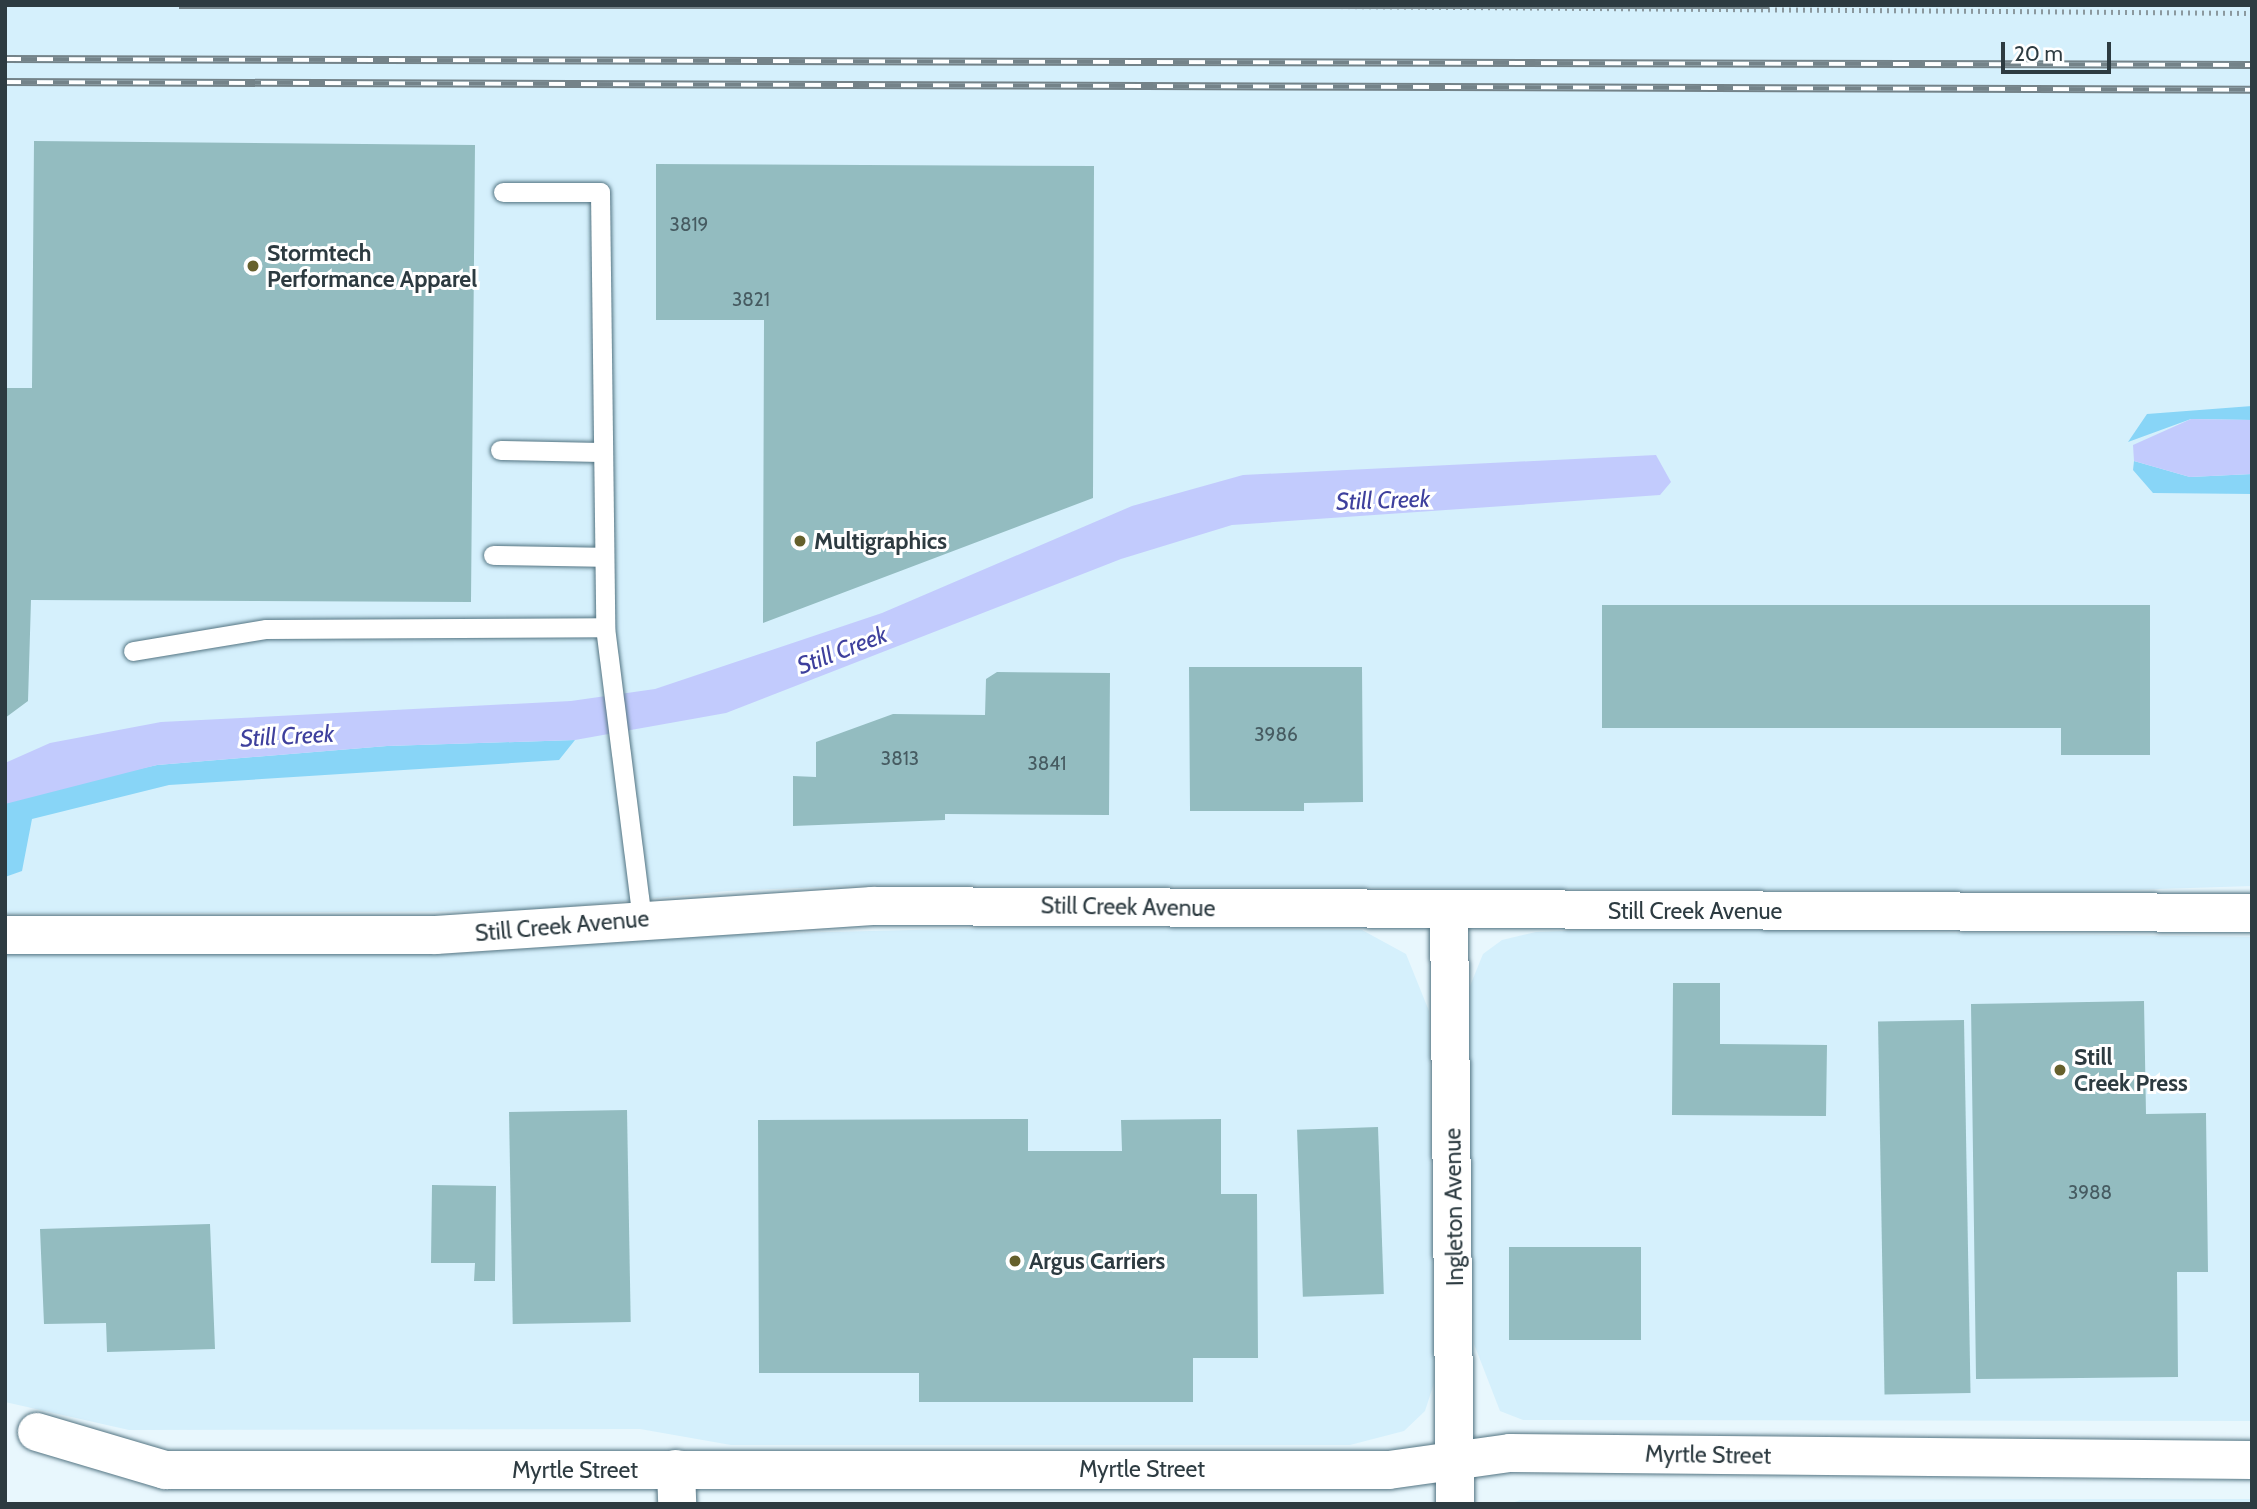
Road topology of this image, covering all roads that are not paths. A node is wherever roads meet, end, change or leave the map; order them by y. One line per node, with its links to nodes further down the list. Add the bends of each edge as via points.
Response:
1 (503, 192): 3 (lane, via 600,192)
2 (500, 450): 3 (lane)
3 (603, 453): 5 (lane)
4 (493, 555): 5 (lane)
5 (604, 557): 6 (lane)
6 (605, 627): 7 (lane, via 266,629); 10 (lane)
7 (133, 651)
8 (1449, 910): 9 (street, Still Creek Avenue); 10 (street, Still Creek Avenue, via 886,906); 14 (street, Ingleton Avenue)
9 (2252, 913)
10 (642, 920): 11 (street, Still Creek Avenue, via 436,936)
11 (5, 935)
12 (37, 1432): 15 (street, Myrtle Street, via 165,1470)
13 (2252, 1460): 14 (street, Myrtle Street, via 1510,1453)
14 (1458, 1461): 15 (street, Myrtle Street, via 1389,1470); 16 (street, Ingleton Avenue)
15 (676, 1487)
16 (1455, 1504)

